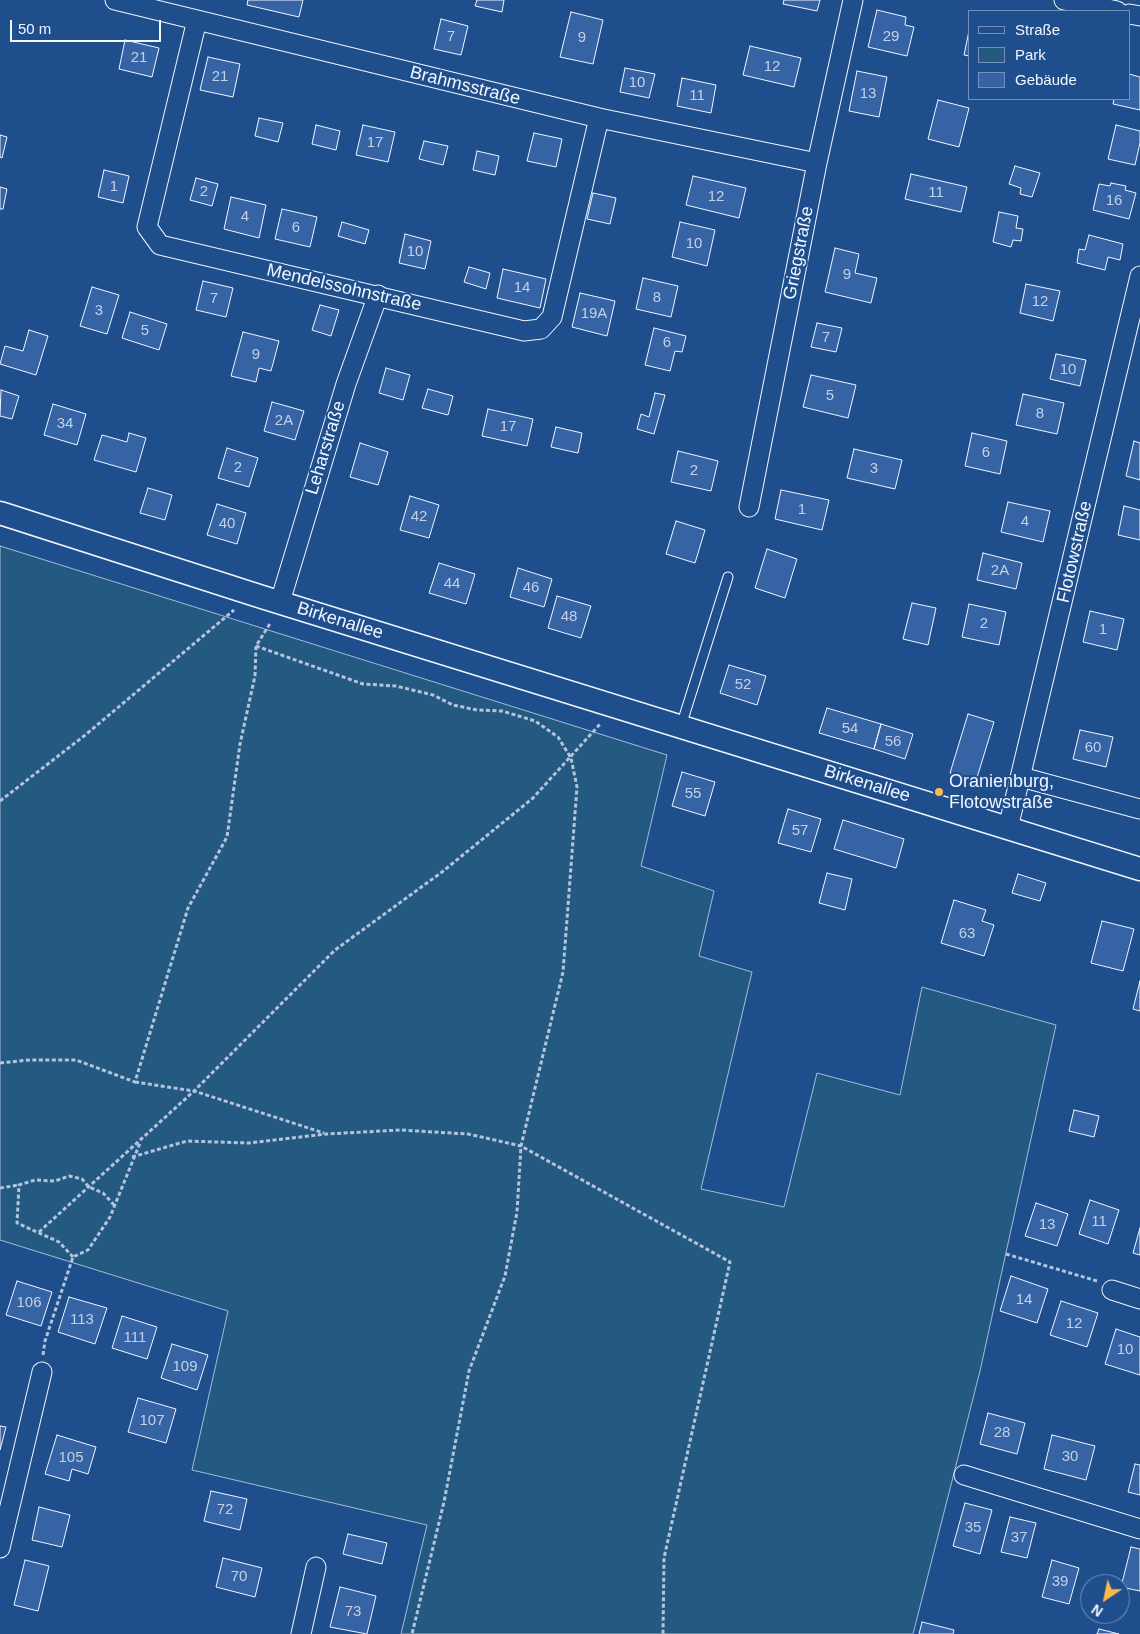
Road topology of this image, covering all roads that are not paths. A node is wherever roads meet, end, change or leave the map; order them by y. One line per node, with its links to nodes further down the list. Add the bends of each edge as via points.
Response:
1 (115, 0): 5 (street, Brahmsstraße)
2 (853, 0): 7 (street, Griegstraße)
3 (1064, 0): 4 (street)
4 (1113, 10)
5 (197, 20): 6 (street, Brahmsstraße); 9 (street, Mendelssohnstraße, via 147,227 160,245)
6 (599, 118): 7 (street, Brahmsstraße); 9 (street, Mendelssohnstraße, via 552,317 541,329 524,331)
7 (817, 163): 10 (street, Griegstraße)
8 (1140, 276): 15 (street, Flotowstraße)
9 (378, 296): 13 (street, Leharstraße, via 346,384)
10 (749, 507)
11 (0, 514): 13 (street, Birkenallee)
12 (728, 577): 14 (lane)
13 (277, 609): 14 (street, Birkenallee)
14 (681, 726): 17 (street, Birkenallee)
15 (1022, 777): 16 (street); 17 (street, Flotowstraße)
16 (1140, 809)
17 (1008, 828): 18 (street, Birkenallee)
18 (1140, 869)
19 (1112, 1290): 20 (street)
20 (1140, 1299)
21 (42, 1372): 24 (street)
22 (964, 1475): 23 (street)
23 (1140, 1529)
24 (0, 1548)
25 (316, 1567): 26 (street)
26 (301, 1634)

